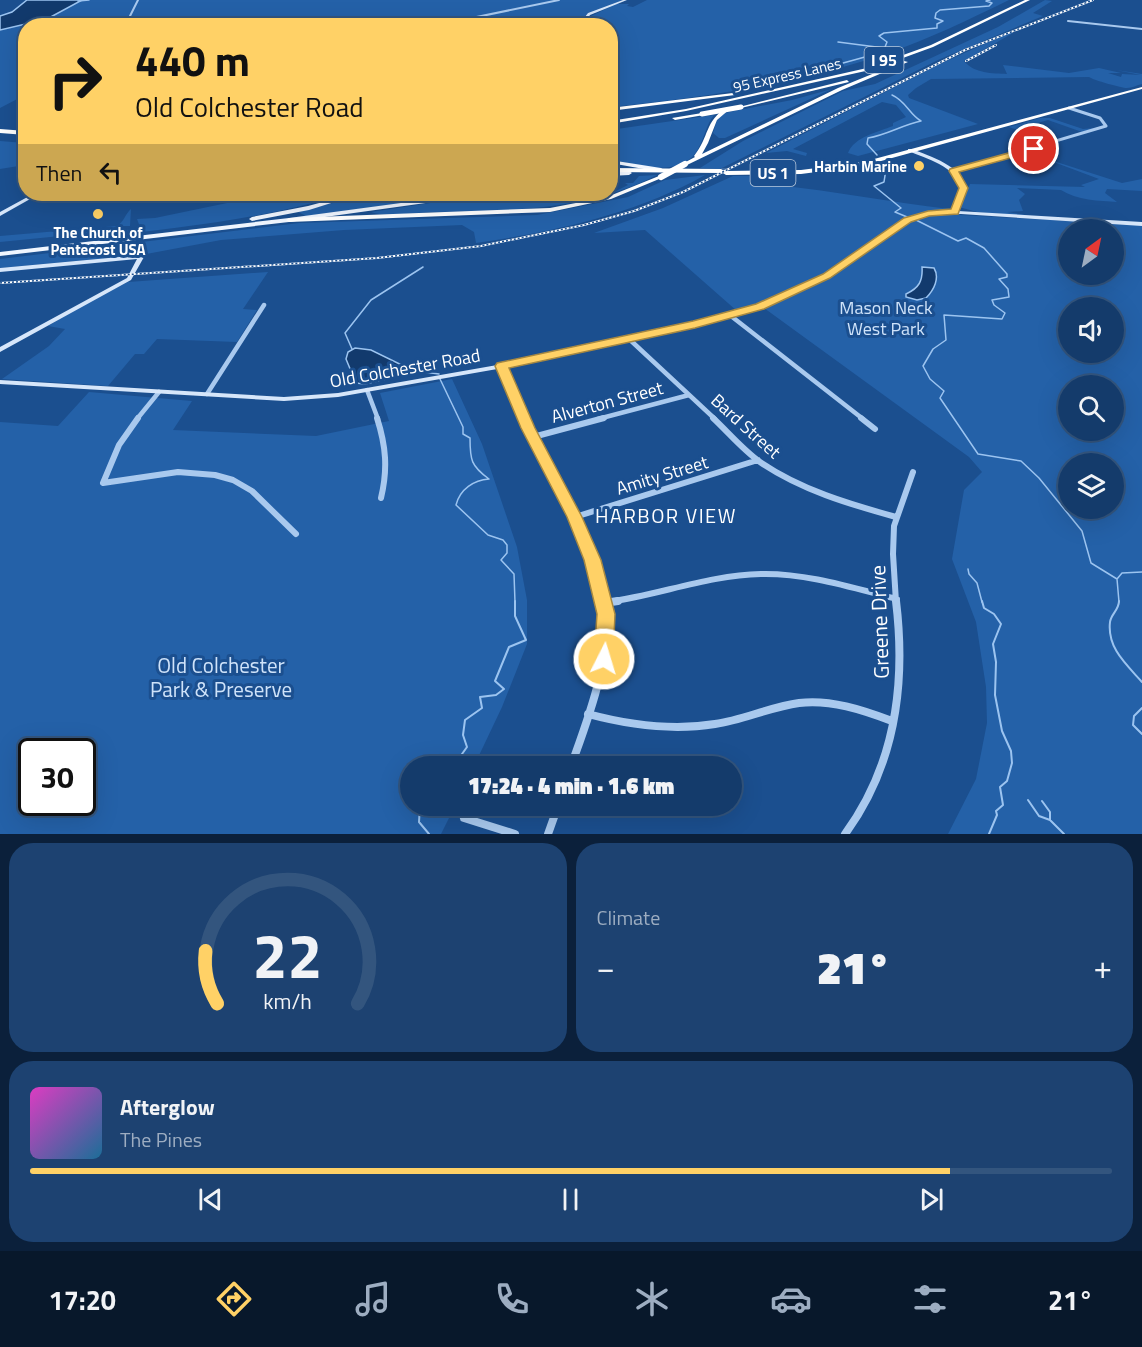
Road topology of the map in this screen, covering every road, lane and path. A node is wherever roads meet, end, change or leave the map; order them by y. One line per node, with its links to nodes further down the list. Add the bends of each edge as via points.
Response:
1 (138, 0): 6 (street)
2 (560, 0): 7 (street)
3 (626, 0): 8 (street)
4 (1020, 0): 16 (highway, I 95, via 886,59 797,82)
5 (1030, 2): 11 (highway, I 95); 12 (highway, 95 Express Lanes, via 921,50)
6 (130, 18)
7 (472, 18)
8 (586, 18)
9 (1068, 21): 10 (street)
10 (1142, 29)
11 (903, 63): 19 (highway, I 95, bridge, via 819,89 741,107); 28 (highway)
12 (848, 74): 14 (highway, 95 Express Lanes); 28 (highway, via 726,109 711,123 704,149)
13 (1142, 88): 15 (highway, US 1)
14 (729, 101): 17 (highway); 18 (highway, 95 Express Lanes)
15 (1070, 108): 26 (highway, US 1); 30 (street, via 1100,118 1106,126)
16 (618, 112)
17 (618, 112)
18 (618, 123)
19 (618, 124)
20 (0, 125): 21 (highway)
21 (18, 126)
22 (0, 131): 23 (highway)
23 (18, 134)
24 (0, 136): 25 (highway)
25 (18, 136)
26 (913, 151): 30 (street); 33 (highway, US 1, via 834,169)
27 (618, 162): 29 (main road, US 1)
28 (685, 164): 34 (highway, bridge)
29 (665, 170): 32 (highway); 33 (highway, US 1)
30 (953, 171): 40 (street, via 963,188)
31 (618, 172): 33 (highway, US 1)
32 (618, 172)
33 (723, 172)
34 (618, 195)
35 (19, 201): 39 (street); 41 (street)
36 (333, 201): 44 (main road, via 247,220)
37 (426, 201): 42 (main road)
38 (590, 201): 42 (highway, bridge, via 549,210)
39 (0, 210)
40 (955, 212): 43 (street, Old Colchester Road); 47 (street, Old Colchester Road, via 911,219 826,276)
41 (0, 214)
42 (290, 220): 44 (main road)
43 (1142, 224)
44 (0, 252)
45 (0, 270): 49 (street, via 140,260 129,279)
46 (264, 305): 54 (street)
47 (731, 316): 48 (street, Old Colchester Road); 56 (street)
48 (628, 338): 50 (street, Old Colchester Road); 55 (street, Bard Street)
49 (0, 350)
50 (502, 366): 52 (street, Old Colchester Road); 57 (street)
51 (0, 382): 53 (street, Old Colchester Road)
52 (367, 390): 54 (street, Old Colchester Road, via 308,399); 60 (street, via 387,450)
53 (159, 392): 54 (street, Old Colchester Road); 63 (street, via 121,440 103,483 175,473 219,476 254,492)
54 (207, 394)
55 (689, 395): 57 (street, Alverton Street); 58 (street, Bard Street)
56 (875, 429)
57 (532, 437): 61 (street)
58 (758, 460): 61 (street, Amity Street); 62 (street, Bard Street, via 816,493)
59 (913, 472): 62 (street, Greene Drive)
60 (381, 498)
61 (574, 517): 65 (street)
62 (896, 517): 64 (street, Greene Drive, via 893,544)
63 (296, 534)
64 (897, 599): 65 (street, via 815,579 762,574 716,579); 67 (street, Greene Drive, via 900,657)
65 (604, 603): 66 (street, via 604,659)
66 (588, 714): 67 (street, via 638,725 685,727 733,721 790,704 821,702); 68 (street)
67 (892, 721): 73 (street, Greene Drive, via 870,795)
68 (574, 756)
69 (554, 816): 72 (street)
70 (464, 818): 71 (street)
71 (515, 834)
72 (548, 834)
73 (845, 834)

